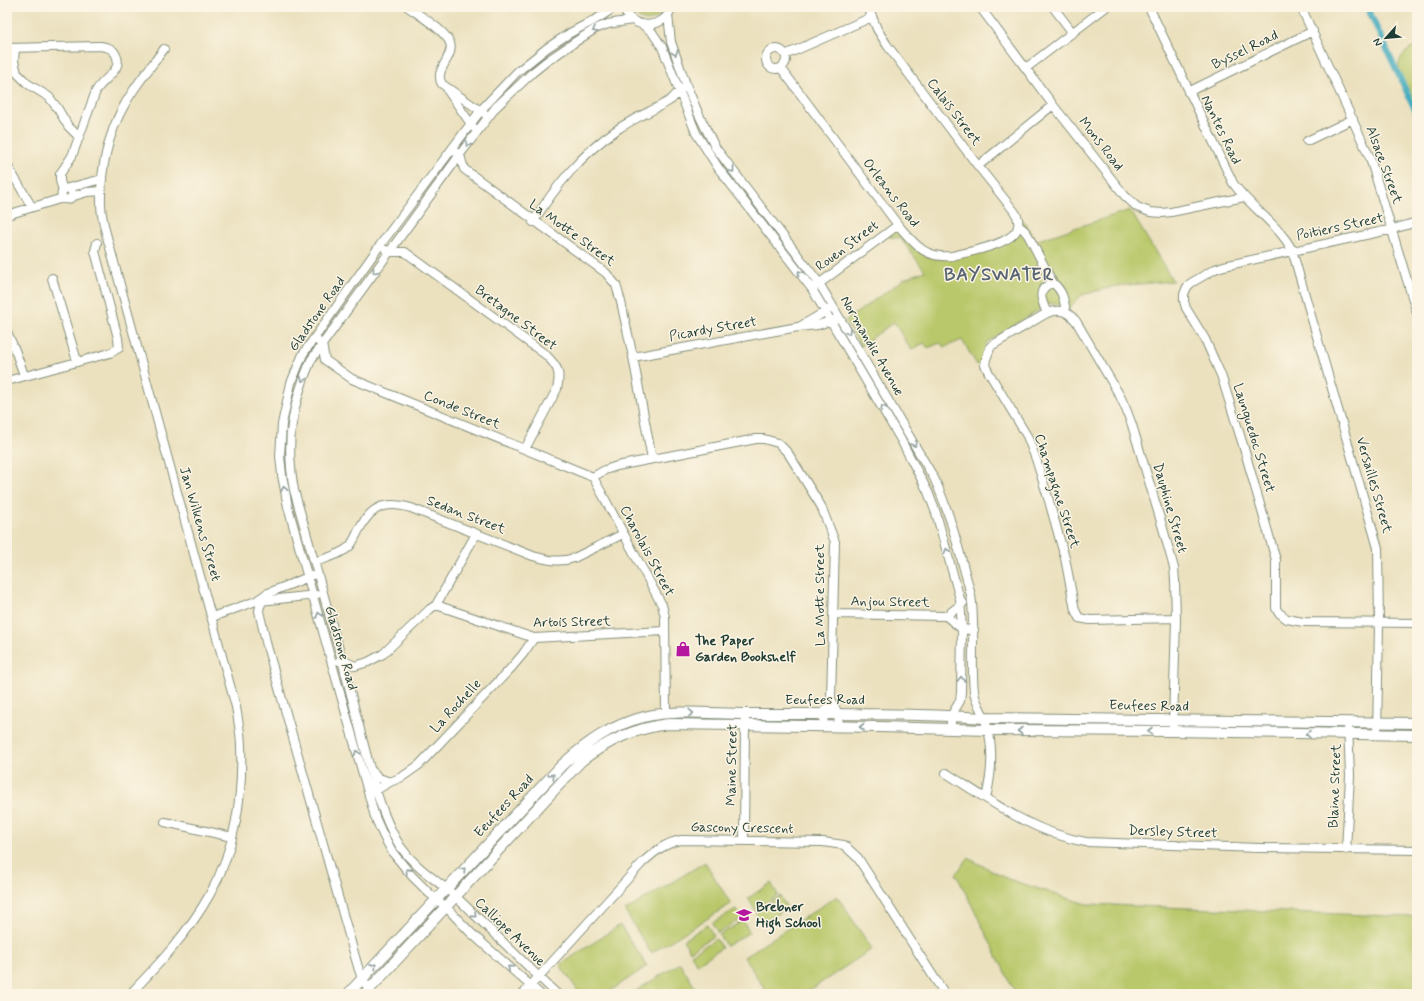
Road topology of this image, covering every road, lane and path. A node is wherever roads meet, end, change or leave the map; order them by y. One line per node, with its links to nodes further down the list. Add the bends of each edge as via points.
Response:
1 (408, 7): 22 (street, via 436,27 451,44 440,78)
2 (615, 7): 30 (street, Gladstone Road, via 547,48 517,72)
3 (623, 7): 13 (street)
4 (672, 7): 11 (street)
5 (868, 7): 12 (street, Calais Street)
6 (980, 7): 21 (street, Mons Road)
7 (1053, 7): 16 (street)
8 (1106, 7): 16 (street)
9 (1149, 7): 25 (street, Nantes Road)
10 (1301, 7): 15 (street, Alsace Street)
11 (668, 15): 14 (street, via 661,22); 23 (street, Normandie Avenue, one-way to 23, via 671,42)
12 (872, 17): 19 (street); 41 (street, Calais Street, via 887,45)
13 (632, 20): 14 (street, Normandie Avenue); 31 (street, Gladstone Road, one-way to 31, via 601,27 559,52 532,73)
14 (643, 25): 24 (street, Normandie Avenue, via 658,40)
15 (1313, 31): 25 (street, Byssel Road); 32 (street, Alsace Street)
16 (1073, 33): 21 (street)
17 (11, 48): 35 (street, via 17,73 28,84 49,97 68,126); 35 (street, via 106,46 114,51 118,66 96,91)
18 (164, 49): 44 (street, Jan Wilkens Street, via 125,104 110,141)
19 (785, 55): 20 (street, via 785,64); 20 (street, via 776,49 770,51 767,56 770,67)
20 (781, 68): 52 (street, Orleans Road)
21 (1026, 68): 29 (street, Mons Road)
22 (445, 87): 30 (street); 33 (street)
23 (687, 87): 24 (street); 27 (street, Normandie Avenue)
24 (679, 91): 26 (street); 28 (street, Normandie Avenue)
25 (1188, 92): 47 (street, Nantes Road, via 1230,178)
26 (673, 99): 28 (street); 50 (street, via 636,118 599,142 560,183)
27 (692, 99): 28 (street); 63 (street, Normandie Avenue, one-way to 63, via 707,133 724,159)
28 (683, 102): 65 (street, Normandie Avenue, one-way to 28, via 714,163 696,133)
29 (1053, 104): 41 (street); 47 (street, Mons Road, via 1125,196 1137,207 1150,212 1171,212)
30 (481, 110): 31 (street); 33 (street, Gladstone Road)
31 (489, 117): 34 (street, Gladstone Road)
32 (1353, 119): 36 (street, Alsace Street); 54 (street, Alsace Street, via 1370,158)
33 (470, 125): 34 (street); 37 (street, Gladstone Road)
34 (478, 132): 38 (street, Gladstone Road, one-way to 38)
35 (79, 137): 46 (street, via 70,160 60,174 60,181)
36 (1307, 141)
37 (451, 150): 38 (street); 39 (street, Gladstone Road)
38 (460, 155): 42 (street); 43 (street, Gladstone Road)
39 (441, 164): 43 (street); 55 (street, Gladstone Road)
40 (7, 165): 48 (street)
41 (978, 166): 53 (street, Calais Street, via 1018,217)
42 (464, 169): 43 (street); 50 (street, La Motte Street)
43 (449, 170): 56 (street, Gladstone Road)
44 (102, 179): 45 (street, Jan Wilkens Street); 46 (street)
45 (102, 191): 46 (street); 103 (street, Jan Wilkens Street, via 101,204 106,237)
46 (66, 193): 48 (street)
47 (1244, 197): 59 (street, Nantes Road, via 1284,238)
48 (32, 207): 49 (street)
49 (7, 215)
50 (533, 222): 78 (street, La Motte Street, via 612,279 619,293)
51 (1417, 222): 54 (street, Poitiers Street)
52 (898, 225): 53 (street, Orleans Road, via 919,248 931,255 945,257 1000,243 1007,240); 63 (street, Rouen Street)
53 (1017, 228): 64 (street, via 1024,230 1028,235)
54 (1393, 229): 59 (street, Poitiers Street); 70 (street, Alsace Street)
55 (392, 230): 56 (street); 58 (street, Gladstone Road)
56 (401, 236): 60 (street, Gladstone Road); 61 (street)
57 (97, 242): 81 (street, via 96,251 119,345 116,350)
58 (380, 245): 60 (street); 75 (street, Gladstone Road)
59 (1292, 250): 106 (street, Versailles Street, via 1376,537 1379,560); 106 (street, Launguedoc Street, via 1215,269 1187,287 1184,301 1221,375 1243,445 1276,560 1275,605 1278,612 1292,621)
60 (389, 252): 61 (street); 76 (street, Gladstone Road, one-way to 76)
61 (405, 252): 84 (street, Bretagne Street, via 546,355 558,370 556,389)
62 (52, 278): 81 (street)
63 (820, 283): 65 (street, Rouen Street); 66 (street, Normandie Avenue)
64 (1053, 283): 68 (street, via 1043,288 1041,293 1041,301); 69 (street, via 1059,288)
65 (812, 289): 67 (street, Normandie Avenue)
66 (834, 306): 67 (street, Picardy Street); 71 (street, Normandie Avenue)
67 (826, 311): 72 (street, Normandie Avenue); 73 (street, Picardy Street)
68 (1047, 312): 69 (street); 105 (street, Champagne Street, via 991,346 986,365 1032,446 1065,558 1075,610 1080,618 1090,620)
69 (1066, 312): 105 (street, Dauphine Street, via 1080,328 1120,396 1132,425 1174,568)
70 (1417, 313)
71 (840, 317): 72 (street, Picardy Street); 87 (street, Normandie Avenue, one-way to 87, via 934,478)
72 (832, 321): 73 (street, Picardy Street); 88 (street, Normandie Avenue, one-way to 72, via 914,464)
73 (798, 327): 78 (street, Picardy Street)
74 (7, 332): 82 (street)
75 (314, 338): 76 (street); 77 (street, Gladstone Road)
76 (322, 344): 79 (street, Gladstone Road); 80 (street)
77 (303, 354): 79 (street); 92 (street, Gladstone Road, one-way to 77, via 284,492 280,456 285,405)
78 (633, 357): 85 (street, La Motte Street)
79 (311, 360): 80 (street); 91 (street, Gladstone Road, one-way to 91, via 294,408 289,455 294,490)
80 (325, 360): 84 (street, Conde Street, via 352,379)
81 (77, 361): 82 (street)
82 (24, 375): 83 (street)
83 (7, 381)
84 (525, 449): 86 (street, Conde Street)
85 (652, 459): 86 (street, La Motte Street, via 611,467); 102 (street, La Motte Street, via 756,439 772,441 783,447 821,506 835,542)
86 (593, 477): 90 (street, Charolais Street)
87 (947, 510): 88 (street); 99 (street, Normandie Avenue)
88 (936, 514): 100 (street, Normandie Avenue, one-way to 88)
89 (476, 534): 90 (street, Sedan Street, via 545,560 559,561 581,555); 93 (street, Sedan Street, via 411,508 387,505 369,516 350,546); 101 (street)
90 (623, 534): 110 (street, Charolais Street, via 662,605)
91 (312, 551): 92 (street); 93 (street, Gladstone Road)
92 (301, 554): 95 (street, Gladstone Road)
93 (315, 562): 94 (street, Gladstone Road)
94 (317, 574): 95 (street); 96 (street, Gladstone Road)
95 (307, 576): 97 (street, Gladstone Road); 98 (street)
96 (323, 593): 97 (street); 112 (street, Gladstone Road)
97 (313, 596): 98 (street); 113 (street, Gladstone Road, one-way to 97)
98 (262, 598): 103 (street); 156 (street, via 259,611 267,646)
99 (972, 602): 100 (street, Anjou Street); 109 (street, Normandie Avenue)
100 (961, 604): 104 (street, Anjou Street); 108 (street, Normandie Avenue)
101 (436, 605): 111 (street, Artois Street); 114 (street, via 383,654)
102 (834, 614): 104 (street, Anjou Street); 117 (street, La Motte Street)
103 (212, 616): 147 (street, Jan Wilkens Street, via 236,707 241,746 239,796)
104 (946, 616): 108 (street, Anjou Street)
105 (1176, 618): 125 (street, Dauphine Street)
106 (1379, 623): 107 (street); 127 (street, Versailles Street)
107 (1417, 623)
108 (962, 628): 109 (street, Anjou Street); 123 (street, Normandie Avenue, one-way to 108, via 961,696)
109 (974, 630): 124 (street, Normandie Avenue, via 974,692 977,705)
110 (665, 631): 111 (street, Artois Street); 118 (street, Charolais Street)
111 (534, 638): 141 (street, La Rochelle, via 512,667 419,765 402,778)
112 (342, 660): 113 (street); 114 (street); 115 (street, Gladstone Road)
113 (333, 662): 116 (street, Gladstone Road)
114 (355, 666): 115 (street)
115 (347, 678): 116 (street); 139 (street, Gladstone Road)
116 (337, 681): 139 (street, Gladstone Road, one-way to 116)
117 (831, 699): 120 (street, La Motte Street); 121 (street, La Motte Street)
118 (666, 713): 119 (main road, Eeufees Road, one-way to 119); 142 (main road, Eeufees Road, one-way to 118, via 575,752 599,735 613,727 643,717)
119 (745, 714): 120 (main road, Eeufees Road); 129 (street, Maine Street)
120 (824, 714): 121 (main road, Eeufees Road); 130 (street, La Motte Street)
121 (838, 714): 122 (main road, Eeufees Road); 131 (street, La Motte Street)
122 (879, 715): 123 (main road, Eeufees Road); 132 (main road)
123 (952, 716): 124 (main road, Eeufees Road); 133 (street)
124 (985, 718): 125 (main road, Eeufees Road); 134 (street, Normandie Avenue)
125 (1174, 720): 126 (main road, Eeufees Road); 135 (street, Dauphine Street)
126 (1348, 723): 127 (main road, Eeufees Road); 136 (street, Blaine Street)
127 (1377, 723): 128 (main road, Eeufees Road); 138 (street, Versailles Street)
128 (1417, 723)
129 (745, 726): 130 (main road, Eeufees Road); 144 (main road, Eeufees Road, via 669,724 633,732 606,743 581,760); 148 (street, Maine Street)
130 (824, 727): 131 (main road, Eeufees Road)
131 (839, 727): 132 (main road, Eeufees Road, one-way to 131)
132 (879, 727): 133 (main road, Eeufees Road)
133 (951, 729): 134 (main road, Eeufees Road)
134 (989, 730): 135 (main road, Eeufees Road, one-way to 134); 145 (street, Normandie Avenue, via 991,766)
135 (1173, 731): 136 (main road, Eeufees Road, one-way to 135)
136 (1349, 735): 138 (main road, Eeufees Road); 149 (street, Blaine Street, via 1350,776)
137 (1417, 735): 138 (main road, Eeufees Road)
138 (1377, 736)
139 (366, 771): 141 (street); 143 (street, Gladstone Road)
140 (946, 773): 145 (street, Dersley Street)
141 (390, 782): 143 (street, La Rochelle)
142 (537, 791): 144 (main road); 151 (main road, Eeufees Road, one-way to 142)
143 (372, 792): 151 (street, Gladstone Road, via 400,845 415,864); 153 (street, Gladstone Road, one-way to 143, via 412,876 393,853 375,817)
144 (546, 798): 152 (main road, Eeufees Road)
145 (986, 798): 149 (street, Dersley Street, via 1044,831 1086,842)
146 (164, 822): 147 (street)
147 (232, 838): 159 (street, Jan Wilkens Street, via 218,879 197,916 163,959)
148 (744, 841): 155 (street, Gascony Crescent, via 681,840 658,850 642,863); 164 (street, Gascony Crescent, via 823,842 844,845 858,858)
149 (1346, 850): 150 (street, Dersley Street)
150 (1417, 850)
151 (445, 888): 152 (street, Calliope Avenue); 153 (main road, Eeufees Road)
152 (456, 897): 154 (main road, Eeufees Road); 155 (street, Calliope Avenue, one-way to 155)
153 (436, 898): 154 (street, Calliope Avenue); 156 (main road, Eeufees Road, one-way to 153)
154 (446, 907): 157 (street, Calliope Avenue, one-way to 154); 158 (main road, Eeufees Road)
155 (539, 976): 157 (street, Gascony Crescent); 163 (street, Calliope Avenue)
156 (362, 979): 158 (street); 160 (main road, Eeufees Road)
157 (530, 986): 161 (street, Gascony Crescent); 162 (street, Calliope Avenue)
158 (367, 991)
159 (130, 994)
160 (348, 994)
161 (523, 994)
162 (540, 994)
163 (558, 994)
164 (945, 994)

